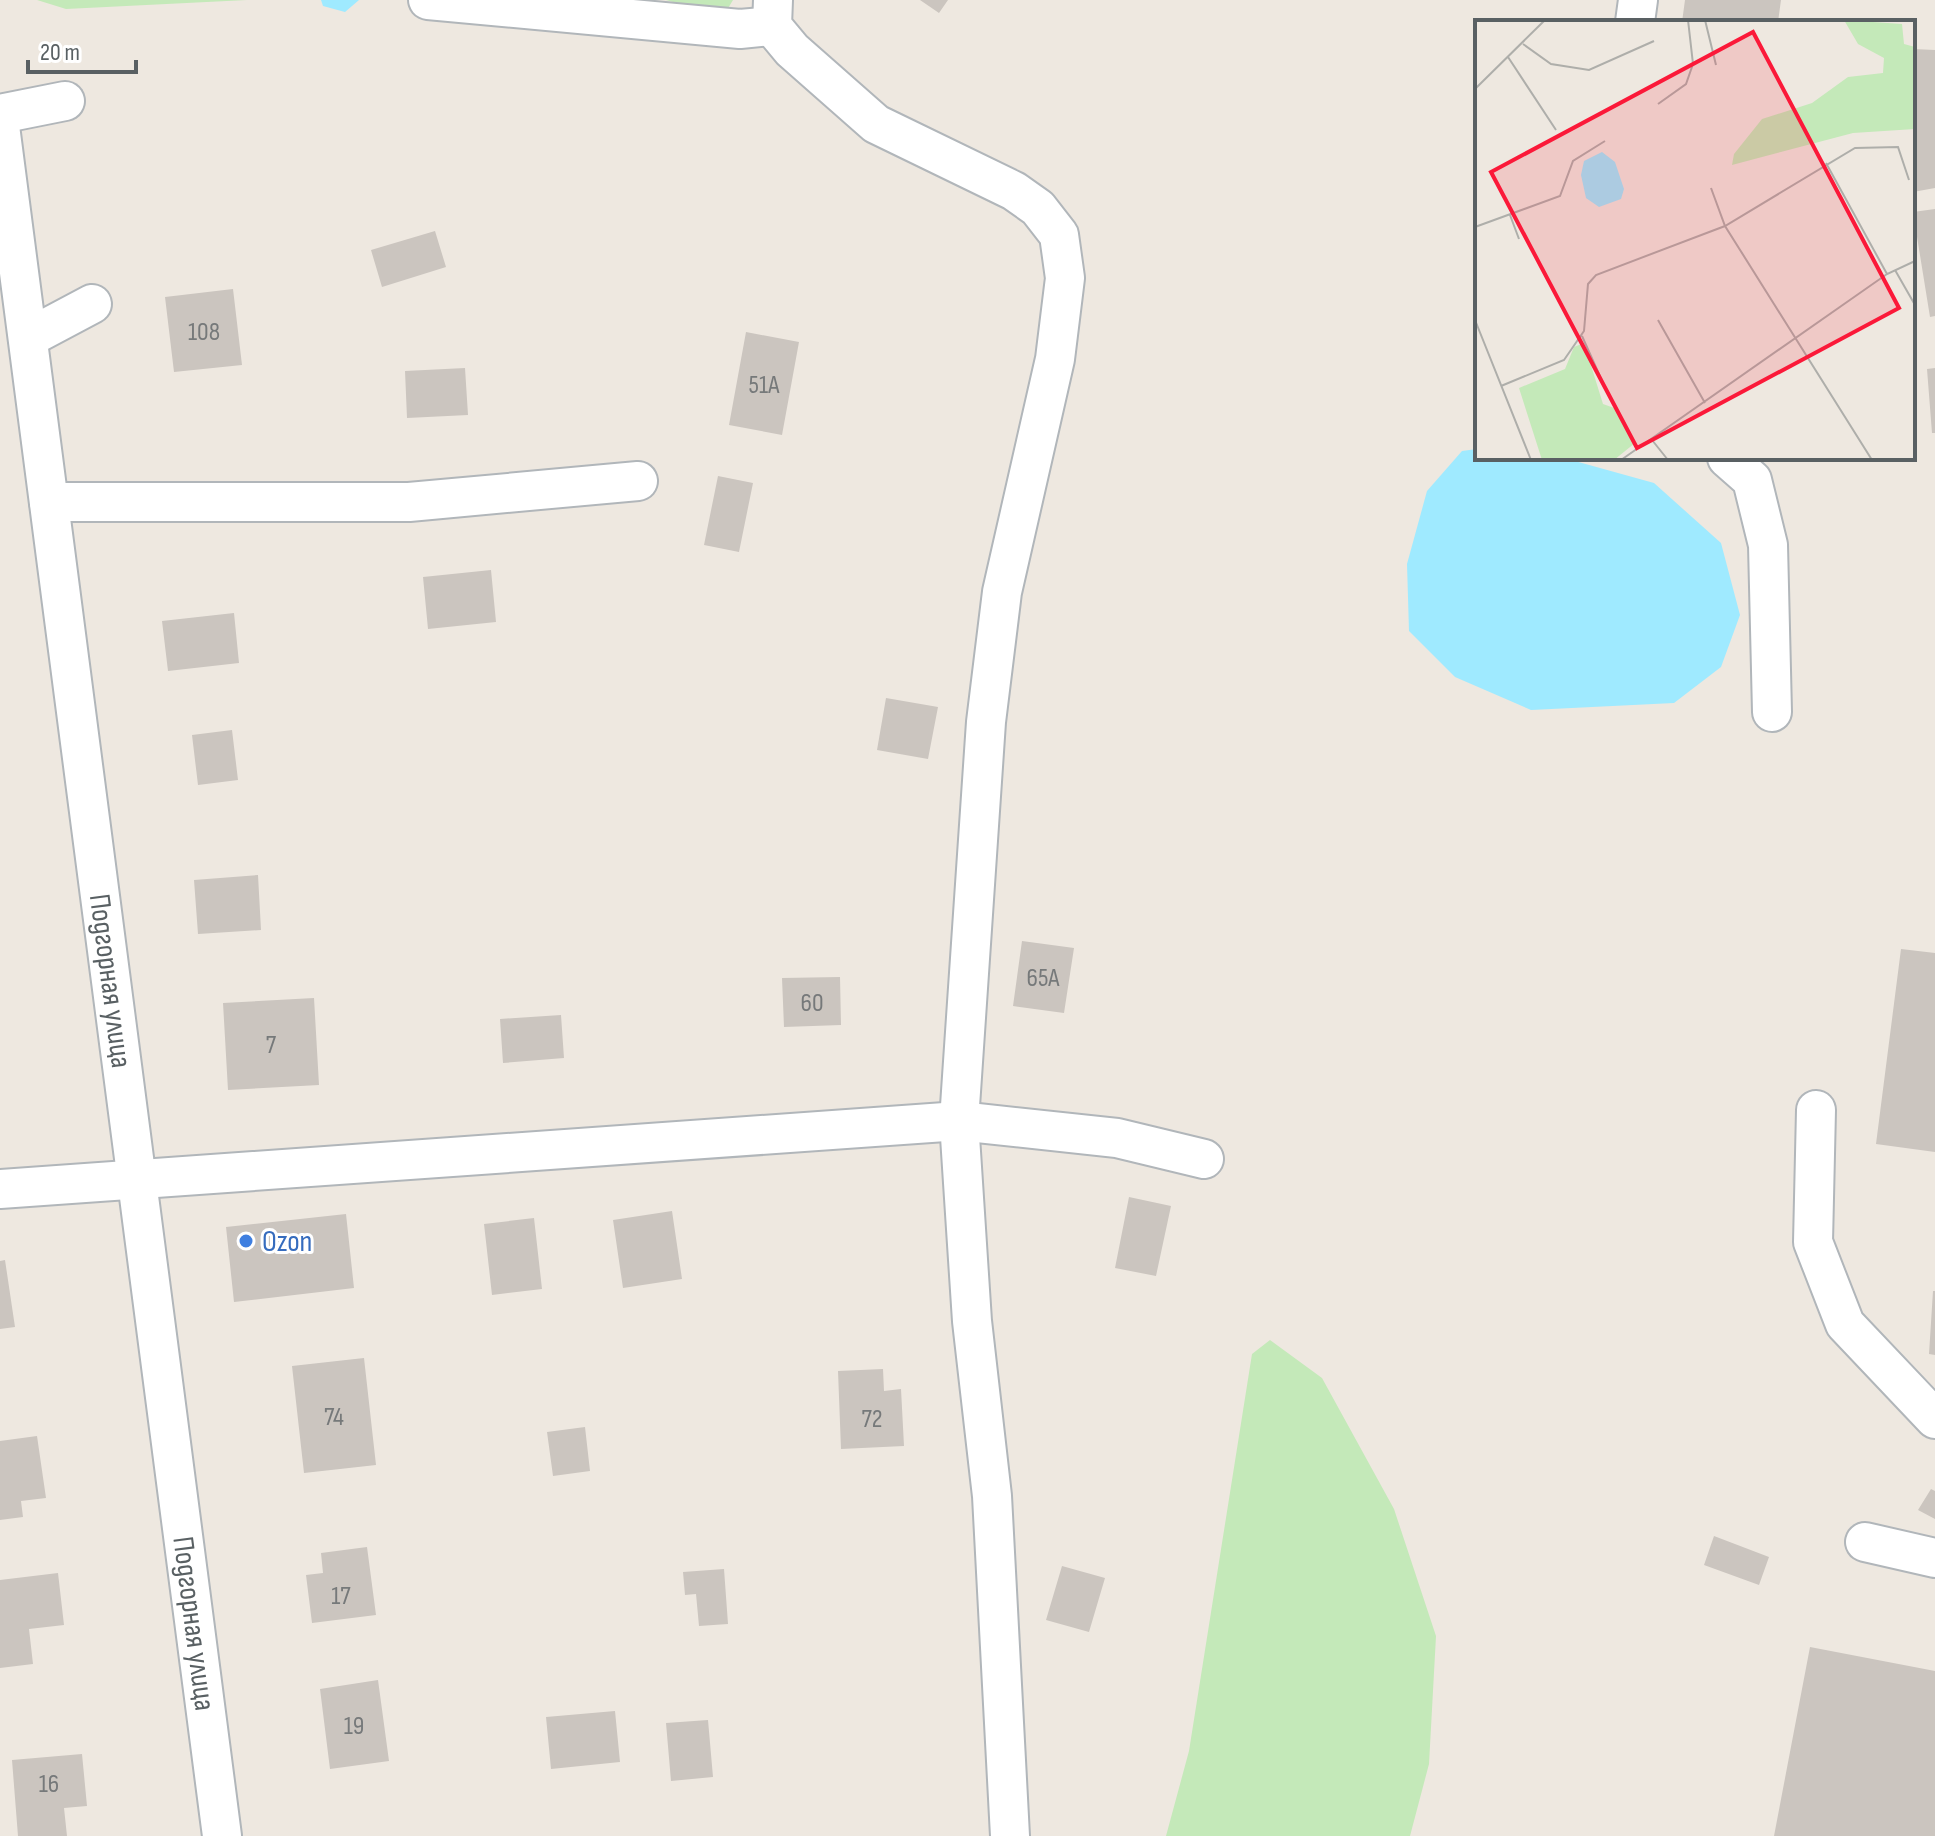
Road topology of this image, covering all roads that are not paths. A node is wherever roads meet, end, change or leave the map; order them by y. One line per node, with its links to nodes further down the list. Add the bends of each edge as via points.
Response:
1 (428, 0): 3 (street, via 740,29)
2 (1638, 0): 4 (street)
3 (772, 13): 15 (street, via 792,50 876,124 1014,191 1038,208 1059,235 1065,278 1055,359 1002,592 987,708)
4 (1635, 20)
5 (65, 101): 6 (street)
6 (0, 114)
7 (0, 126): 9 (street, Подгорная улица)
8 (92, 304): 9 (street)
9 (28, 338): 12 (street, Подгорная улица)
10 (1729, 460): 13 (street, via 1752,480 1768,545)
11 (638, 481): 12 (street, via 409,502)
12 (49, 502): 17 (street, Подгорная улица)
13 (1772, 712)
14 (1816, 1110): 19 (street, via 1813,1242 1845,1324)
15 (959, 1121): 16 (street, via 1117,1138); 17 (street); 23 (street, via 972,1321 992,1496)
16 (1204, 1159)
17 (135, 1179): 18 (street); 22 (street, Подгорная улица)
18 (0, 1189)
19 (1935, 1419)
20 (1865, 1542): 21 (street)
21 (1935, 1558)
22 (222, 1836)
23 (1010, 1836)

